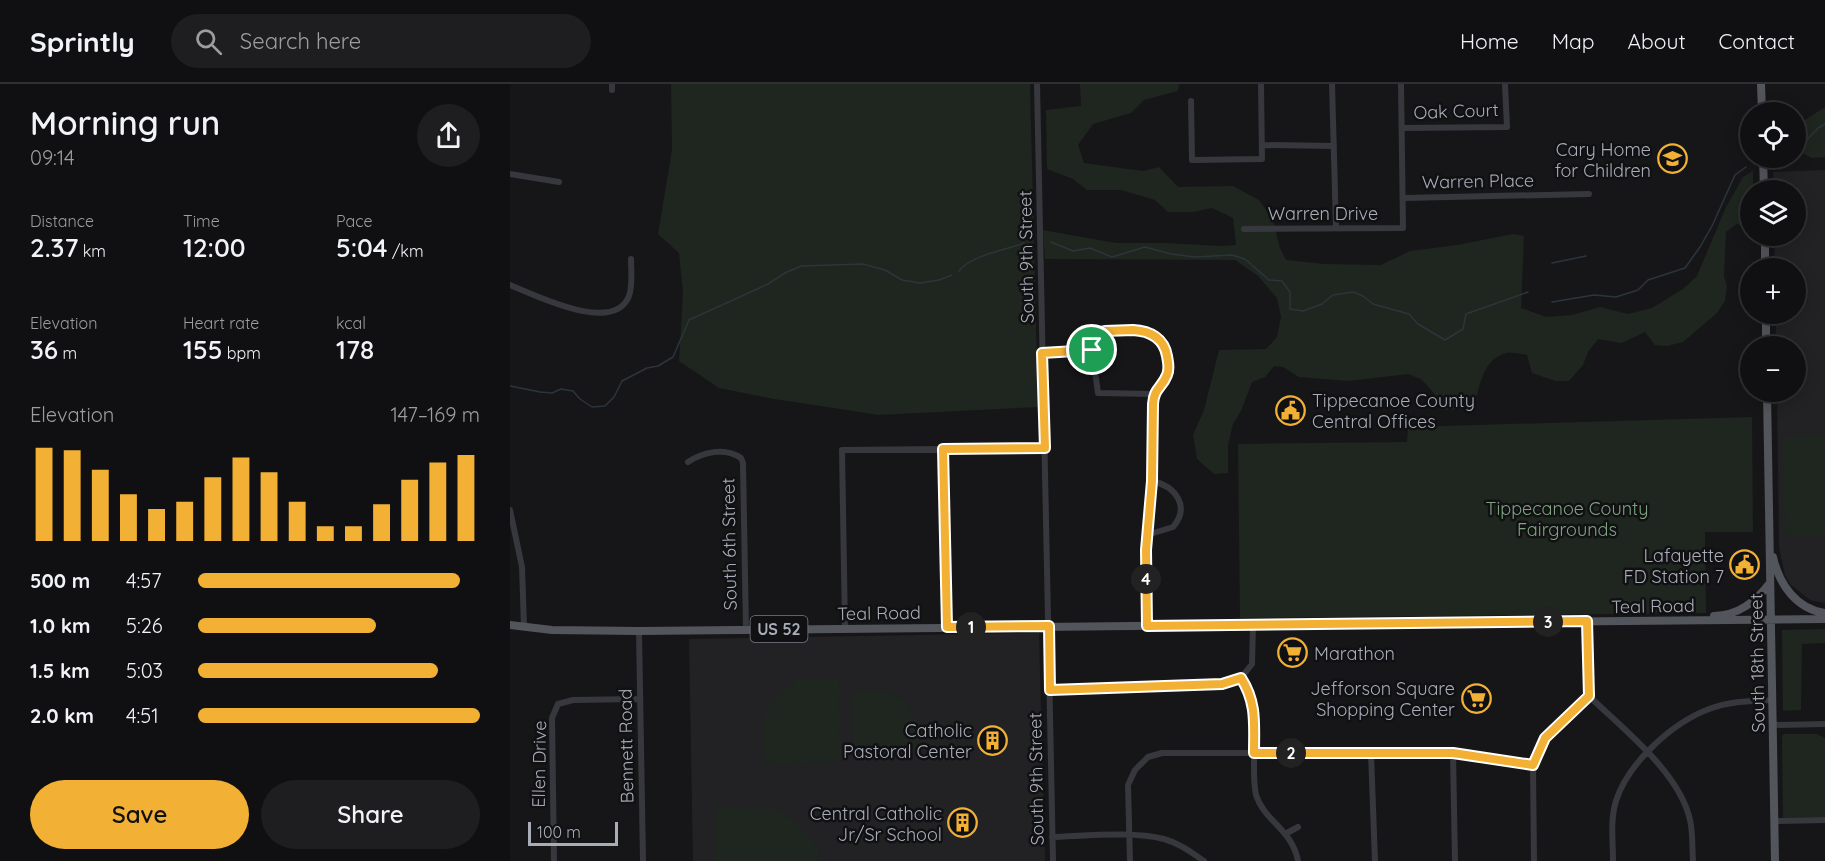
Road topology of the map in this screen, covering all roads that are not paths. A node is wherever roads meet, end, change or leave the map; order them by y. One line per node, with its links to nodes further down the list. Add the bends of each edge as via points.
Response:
1 (1037, 84): 21 (street, South 9th Street)
2 (1261, 84): 10 (street)
3 (1332, 84): 11 (street)
4 (1401, 84): 9 (street)
5 (1505, 84): 9 (street, Oak Court, via 1507,127)
6 (1761, 84): 8 (main road)
7 (1191, 101): 10 (street, via 1192,160 1262,159)
8 (1762, 102)
9 (1402, 128): 15 (street)
10 (1262, 145): 11 (street)
11 (1334, 146): 16 (street)
12 (510, 174): 13 (street)
13 (559, 182)
14 (1589, 194): 15 (street, Warren Place)
15 (1404, 198): 16 (street, Warren Drive, via 1403,228)
16 (1336, 228): 17 (street, Warren Drive)
17 (1244, 229)
18 (632, 259): 19 (street, via 629,296 615,311 587,313)
19 (510, 285)
20 (1092, 350): 21 (street); 22 (street, via 1098,393); 22 (street, via 1098,333 1105,331 1153,334 1166,349 1169,367)
21 (1042, 353): 24 (street, South 9th Street)
22 (1154, 394): 27 (street)
23 (1767, 402): 29 (main road, South 18th Street)
24 (1045, 448): 25 (street); 39 (street, South 9th Street)
25 (943, 449): 42 (street); 43 (street, via 842,450)
26 (688, 462): 44 (street, South 6th Street, via 709,453 741,458)
27 (1152, 481): 30 (street); 30 (street, via 1167,486 1180,502 1181,514 1173,527)
28 (510, 510): 41 (street, via 522,567)
29 (1769, 534): 31 (main road, South 18th Street); 32 (main road, via 1775,568 1785,588 1807,609)
30 (1147, 535): 40 (street)
31 (1770, 583): 34 (main road, via 1759,598 1743,609); 35 (main road, South 18th Street)
32 (1825, 613)
33 (1825, 619): 35 (main road, Teal Road / US 52)
34 (1683, 620): 35 (main road, Teal Road / US 52); 36 (main road, Teal Road / US 52)
35 (1771, 620): 50 (main road, South 18th Street)
36 (1587, 621): 38 (main road, Teal Road / US 52); 48 (street)
37 (510, 625): 41 (main road, Teal Road / US 52)
38 (1253, 625): 40 (main road, Teal Road / US 52); 46 (street, via 1252,664)
39 (1049, 626): 40 (main road, Teal Road / US 52); 42 (main road, Teal Road / US 52); 47 (street, South 9th Street)
40 (1147, 626)
41 (524, 627): 45 (main road, Teal Road / US 52)
42 (947, 627): 43 (main road, Teal Road / US 52)
43 (845, 629): 44 (main road, Teal Road / US 52)
44 (746, 630): 45 (main road, Teal Road / US 52)
45 (639, 631): 49 (street, Bennett Road)
46 (1241, 678): 47 (street, via 1222,684); 53 (street, via 1254,706)
47 (1050, 690): 63 (street, South 9th Street)
48 (1589, 696): 56 (street); 57 (street, via 1545,738)
49 (640, 699): 64 (street, Ellen Drive, via 573,700 558,704 552,718); 65 (street, Bennett Road)
50 (1773, 700): 52 (main road, South 18th Street); 56 (street, via 1738,701 1710,709 1687,719)
51 (1825, 724): 52 (street)
52 (1773, 725): 59 (main road, South 18th Street)
53 (1254, 753): 54 (street); 61 (street, via 1256,795); 62 (street, via 1162,753 1148,757 1135,770 1128,785)
54 (1371, 753): 55 (street); 70 (street)
55 (1453, 753): 57 (street); 71 (street)
56 (1647, 753): 73 (street, via 1621,787 1615,803); 74 (street, via 1676,786 1686,807 1692,830)
57 (1533, 765): 72 (street)
58 (1825, 820): 59 (street)
59 (1775, 821): 75 (main road, South 18th Street)
60 (1298, 827): 61 (street)
61 (1287, 833): 69 (street)
62 (1129, 836): 63 (street); 67 (street); 68 (street, via 1163,838)
63 (1052, 837): 66 (street, South 9th Street)
64 (554, 861)
65 (643, 861)
66 (1053, 861)
67 (1130, 861)
68 (1204, 861)
69 (1298, 861)
70 (1375, 861)
71 (1455, 861)
72 (1534, 861)
73 (1613, 861)
74 (1692, 861)
75 (1775, 861)

